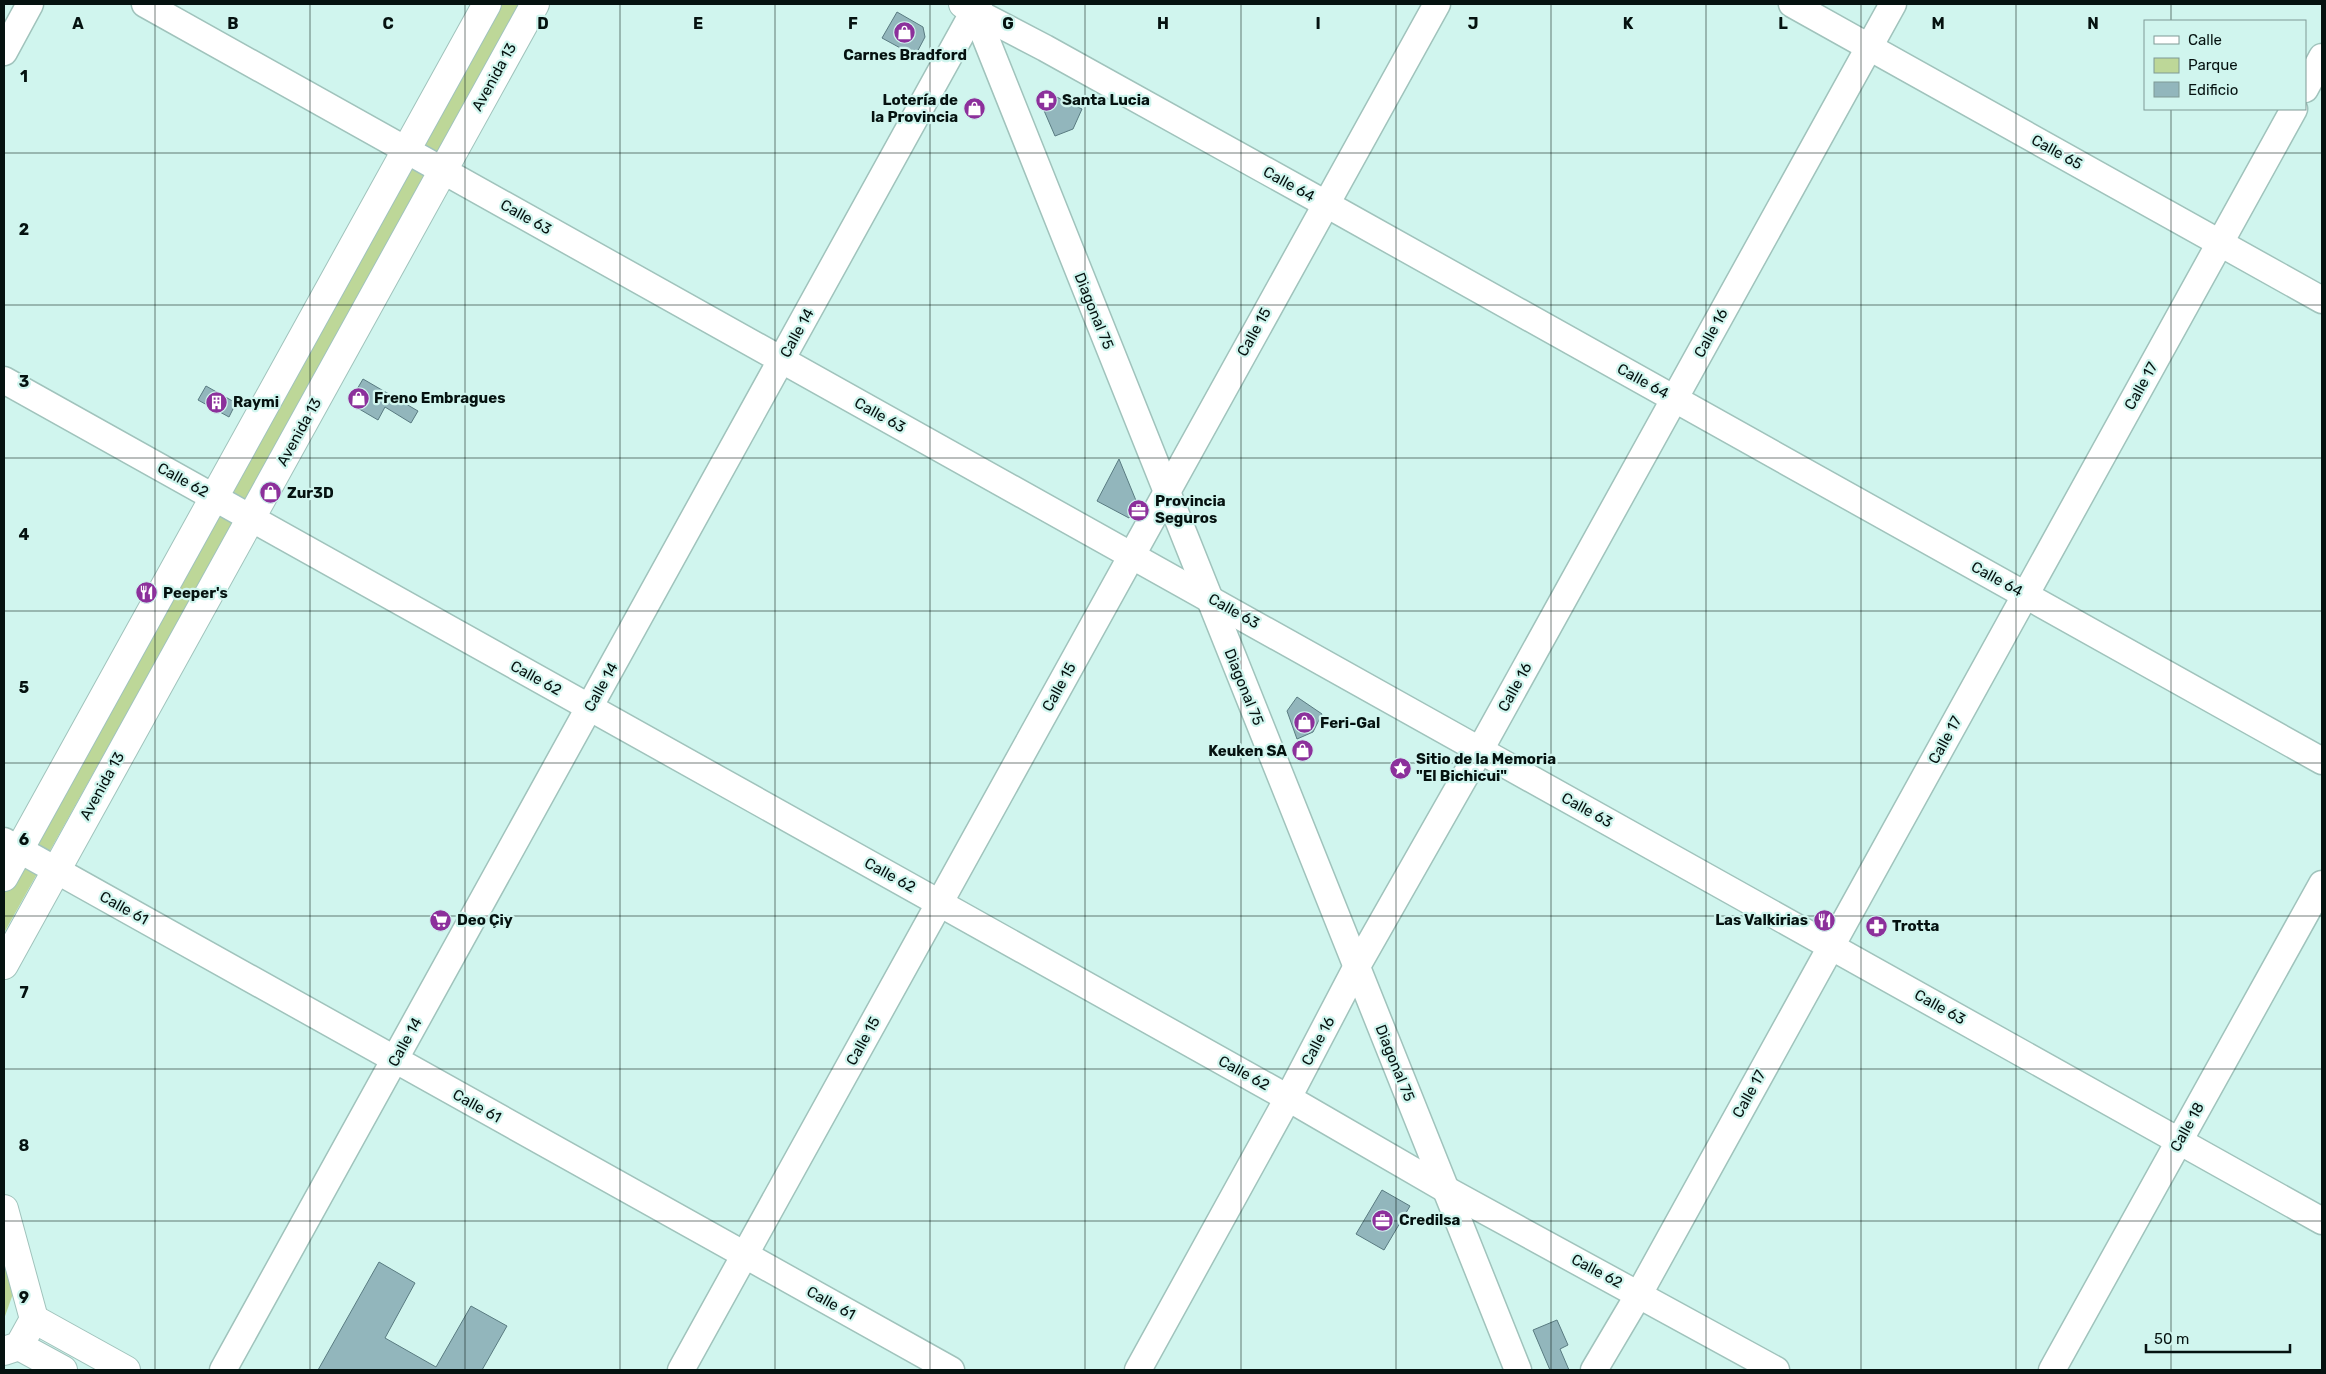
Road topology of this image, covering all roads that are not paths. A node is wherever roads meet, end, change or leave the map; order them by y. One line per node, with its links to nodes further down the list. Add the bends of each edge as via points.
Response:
1 (30, 4): 10 (street)
2 (144, 4): 14 (street, Calle 63)
3 (487, 4): 14 (main road)
4 (535, 4): 15 (main road, Avenida 13)
5 (1437, 4): 16 (street, Calle 15)
6 (1792, 4): 9 (street, Calle 65)
7 (1893, 4): 9 (street, Calle 16)
8 (972, 6): 16 (street, Calle 64); 19 (street, Calle 14); 22 (street, Diagonal 75)
9 (1869, 47): 17 (street, Calle 65); 21 (street, Calle 16)
10 (4, 52)
11 (2322, 57): 12 (street)
12 (2306, 87)
13 (2293, 110): 17 (street, Calle 17)
14 (406, 150): 15 (street, Calle 63); 23 (main road)
15 (443, 171): 19 (street, Calle 63); 24 (main road, Avenida 13)
16 (1326, 204): 21 (street, Calle 64); 22 (street, Calle 15)
17 (2220, 243): 18 (street, Calle 65); 26 (street, Calle 17)
18 (2322, 300)
19 (782, 360): 25 (street, Calle 63); 28 (street, Calle 14)
20 (4, 380): 23 (street, Calle 62)
21 (1674, 399): 26 (street, Calle 64); 29 (street, Calle 16)
22 (1166, 490): 25 (street, Calle 15); 27 (street, Diagonal 75)
23 (214, 497): 24 (street, Calle 62); 31 (main road)
24 (251, 518): 28 (street, Calle 62); 32 (main road, Avenida 13)
25 (1132, 556): 27 (street, Calle 63); 35 (street, Calle 15)
26 (2025, 594): 30 (street, Calle 64); 36 (street, Calle 17)
27 (1208, 596): 29 (street, Calle 63); 38 (street, Diagonal 75)
28 (590, 707): 35 (street, Calle 62); 39 (street, Calle 14)
29 (1480, 750): 36 (street, Calle 63); 38 (street, Calle 16)
30 (2322, 761)
31 (11, 846): 32 (street, Calle 61); 33 (main road)
32 (56, 870): 37 (main road, Avenida 13); 39 (street, Calle 61)
33 (4, 877)
34 (2322, 884): 41 (street, Calle 18)
35 (939, 903): 40 (street, Calle 62); 45 (street, Calle 15)
36 (1831, 946): 41 (street, Calle 63); 46 (street, Calle 17)
37 (4, 965)
38 (1356, 968): 40 (street, Calle 16); 42 (street, Diagonal 75)
39 (395, 1060): 45 (street, Calle 61); 51 (street, Calle 14)
40 (1288, 1098): 42 (street, Calle 62); 54 (street, Calle 16)
41 (2180, 1141): 44 (street, Calle 63); 58 (street, Calle 18)
42 (1445, 1189): 46 (street, Calle 62); 55 (street, Diagonal 75)
43 (4, 1209): 47 (main road)
44 (2322, 1221)
45 (744, 1255): 52 (street, Calle 15); 53 (street, Calle 61)
46 (1639, 1294): 56 (street, Calle 17); 57 (street, Calle 62)
47 (34, 1319): 48 (main road); 50 (main road)
48 (12, 1349): 49 (main road)
49 (62, 1370)
50 (126, 1370)
51 (223, 1370)
52 (681, 1370)
53 (951, 1370)
54 (1138, 1370)
55 (1518, 1370)
56 (1594, 1370)
57 (1776, 1370)
58 (2052, 1370)

